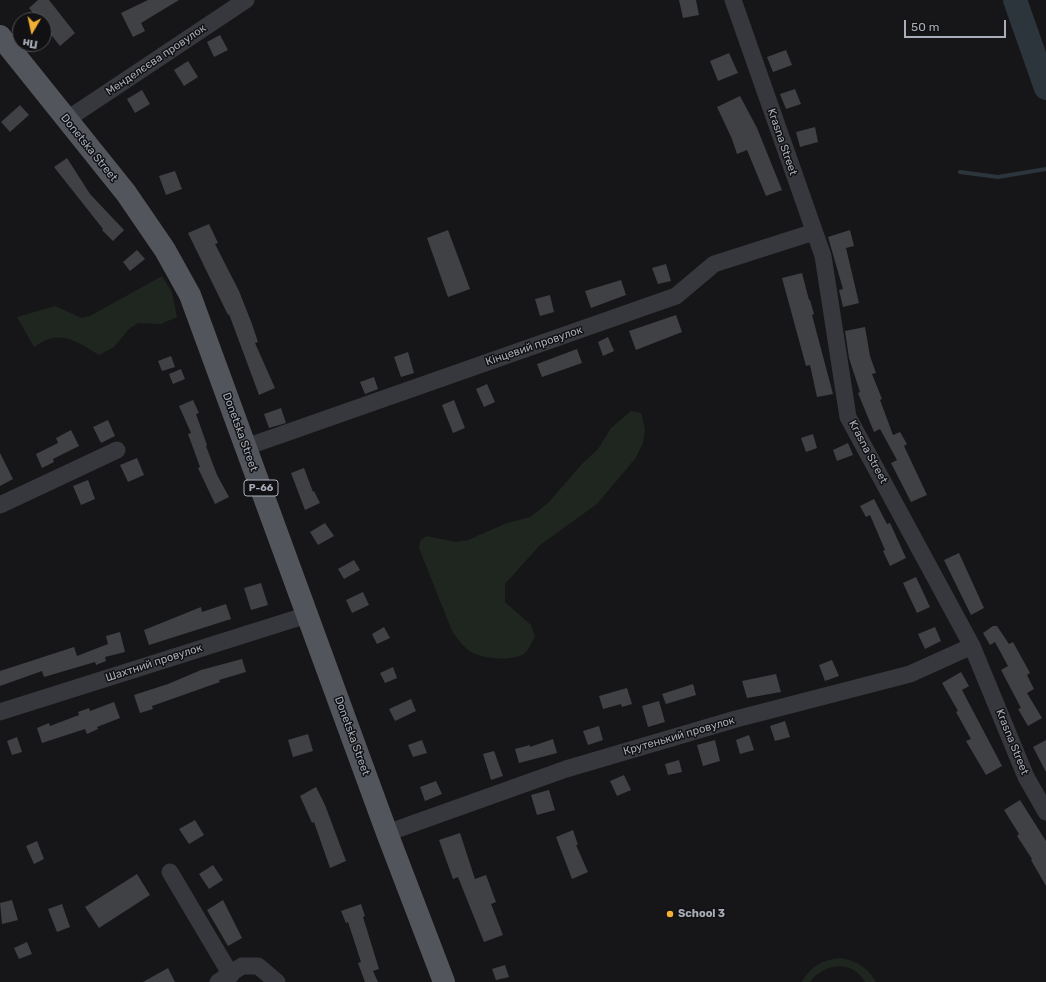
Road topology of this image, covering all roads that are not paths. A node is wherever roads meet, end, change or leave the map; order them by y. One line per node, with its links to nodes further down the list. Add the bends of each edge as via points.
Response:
1 (246, 0): 4 (street, Менделєєва провулок)
2 (733, 0): 5 (street, Krasna Street)
3 (0, 36): 4 (main road, Donetska Street / Р-66)
4 (66, 120): 6 (main road, Donetska Street / Р-66, via 126,193 166,250 190,295)
5 (814, 232): 6 (street, Кінцевий провулок, via 714,264 676,296); 10 (street, Krasna Street, via 823,256 848,416)
6 (246, 448): 9 (main road, Donetska Street / Р-66)
7 (117, 450): 8 (street)
8 (0, 505)
9 (307, 615): 11 (street, Шахтний провулок); 13 (main road, Donetska Street / Р-66)
10 (972, 646): 12 (street, Krasna Street, via 1026,777); 13 (street, Крутенький провулок, via 910,674 736,719 566,769)
11 (0, 712)
12 (1046, 812)
13 (387, 832): 17 (main road, Donetska Street / Р-66)
14 (170, 872): 15 (street)
15 (224, 978): 16 (street, via 242,966 258,966)
16 (277, 982)
17 (444, 982)

